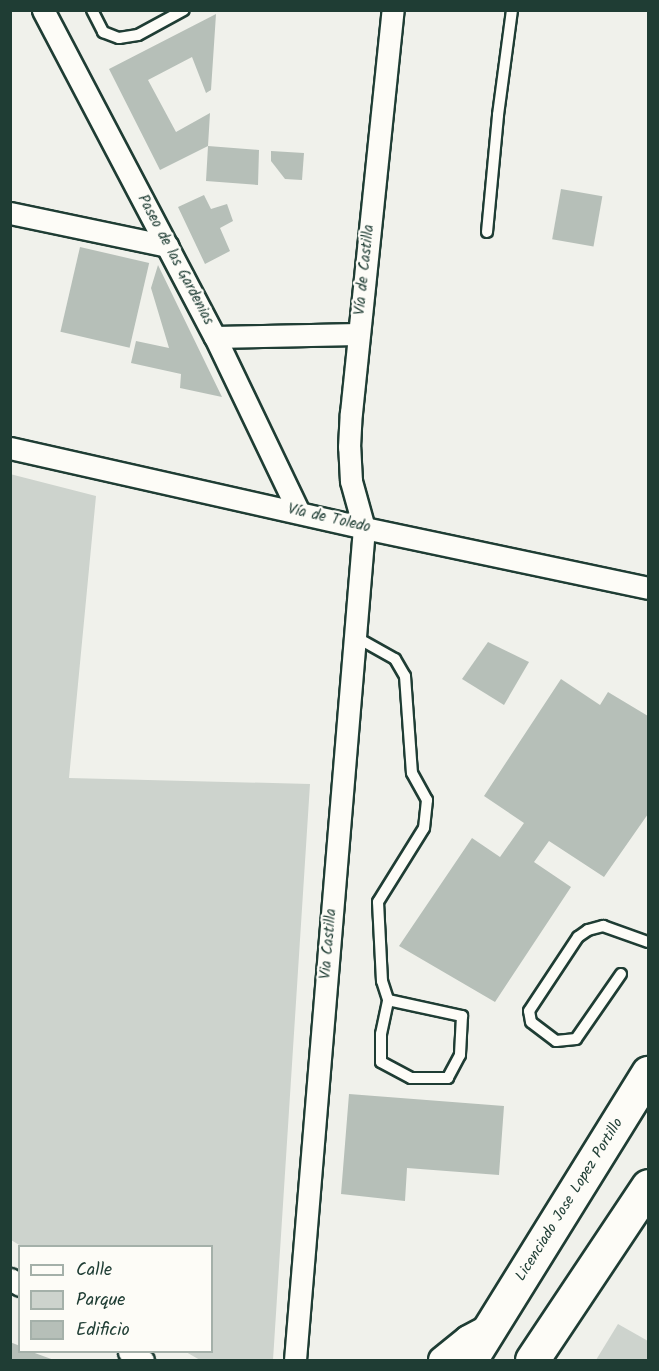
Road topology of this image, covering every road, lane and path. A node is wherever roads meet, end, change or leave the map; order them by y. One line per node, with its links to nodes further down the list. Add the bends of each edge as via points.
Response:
1 (43, 10): 8 (street, Paseo de las Gardenias)
2 (92, 10): 3 (lane, via 103,32 110,37 128,38)
3 (184, 10)
4 (393, 10): 9 (street, Vía de Castilla)
5 (512, 10): 7 (lane)
6 (10, 213): 8 (street)
7 (487, 232)
8 (168, 246): 10 (street, Paseo de las Gardenias)
9 (358, 334): 10 (street); 13 (street, Vía de Castilla, via 349,447 351,481)
10 (215, 337): 12 (street, Paseo de las Gardenias)
11 (10, 448): 12 (street, Vía de Toledo)
12 (299, 512): 13 (street, Vía de Toledo)
13 (364, 528): 14 (street, Vía de Toledo); 15 (street, Via Castilla)
14 (648, 588)
15 (353, 636): 18 (lane, via 395,659 405,676 412,773 427,800 424,828 378,902 382,981); 22 (street, Via Castilla)
16 (648, 942): 17 (lane, via 603,926 588,930 578,937 529,1011 531,1022 556,1041 576,1039)
17 (621, 974)
18 (388, 1000): 18 (lane, via 462,1016 460,1055 448,1078 411,1078 381,1062 381,1034)
19 (648, 1073): 21 (highway, Licenciado Jose Lopez Portillo)
20 (648, 1186): 25 (highway)
21 (492, 1327): 23 (street, via 468,1339); 24 (highway, Licenciado Jose Lopez Portillo)
22 (295, 1360)
23 (442, 1360)
24 (470, 1360)
25 (532, 1360)

